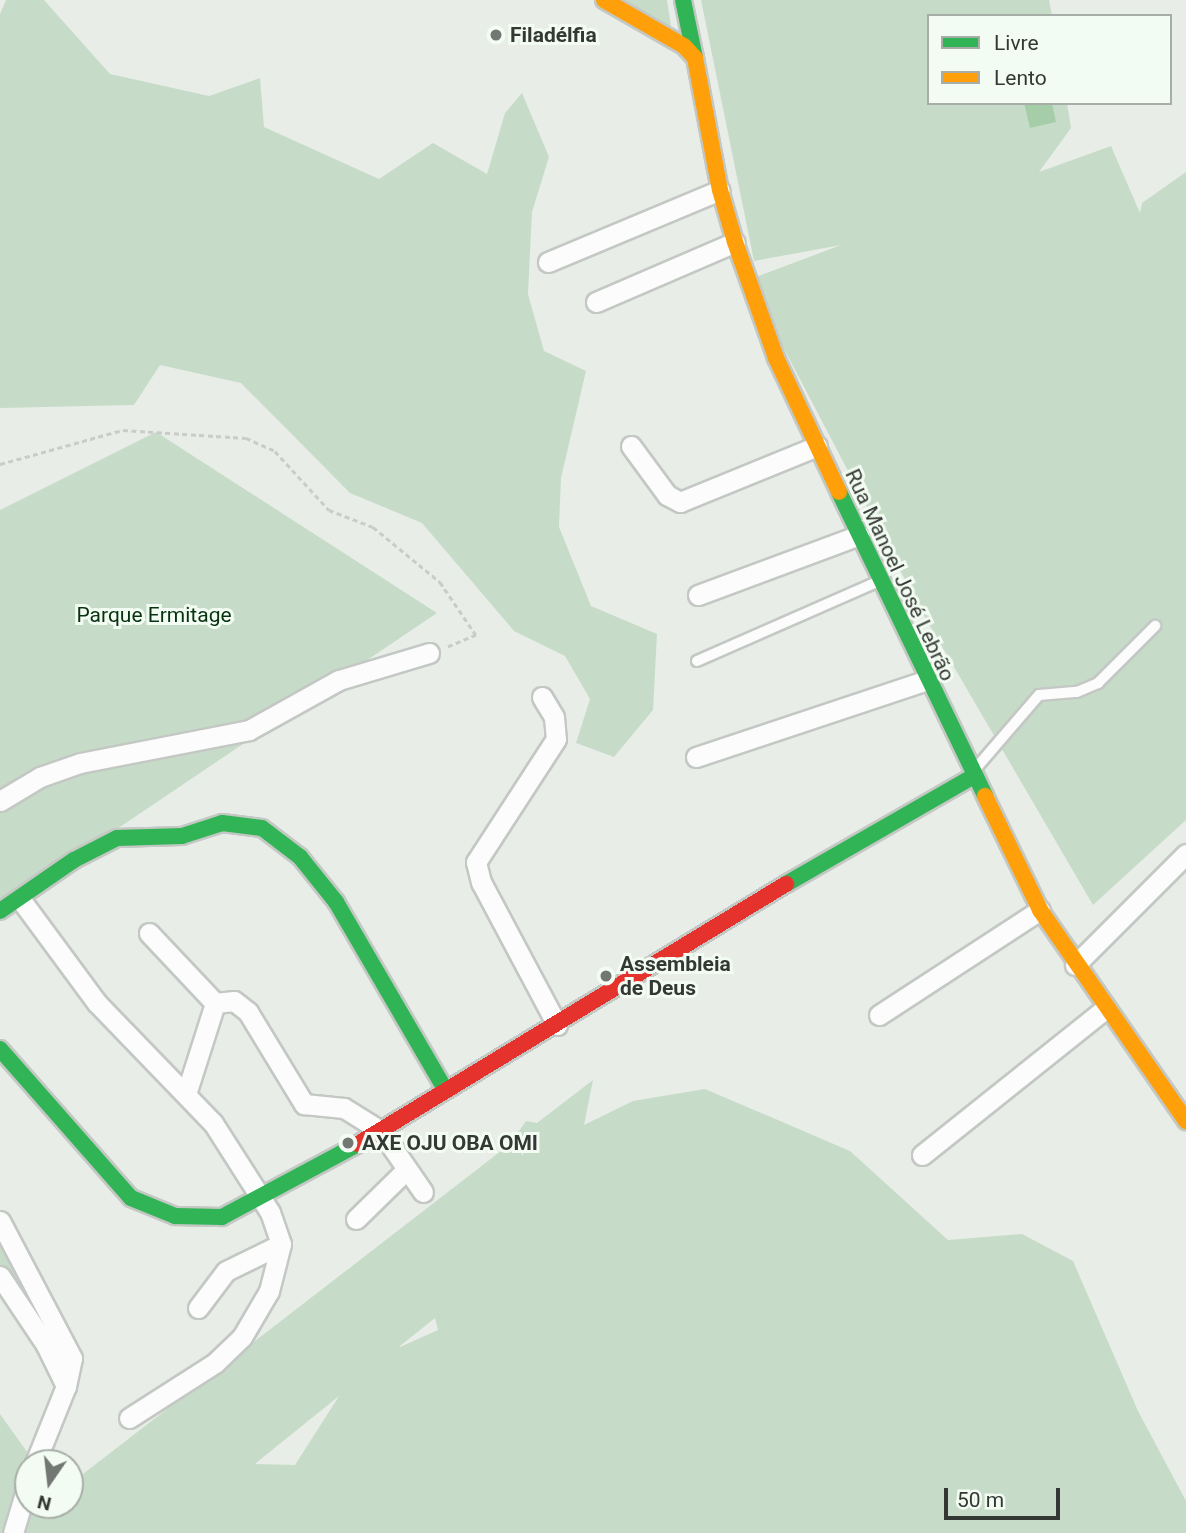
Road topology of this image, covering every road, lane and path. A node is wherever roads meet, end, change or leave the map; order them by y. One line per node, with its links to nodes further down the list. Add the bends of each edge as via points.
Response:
1 (604, 0): 3 (street, via 684,46)
2 (684, 0): 3 (street, Rua Manoel José Lebrão)
3 (695, 58): 4 (street, Rua Manoel José Lebrão)
4 (720, 190): 5 (street, Rua Manoel José Lebrão); 6 (street)
5 (735, 242): 7 (street); 9 (street, Rua Manoel José Lebrão, via 776,358)
6 (548, 262)
7 (596, 302)
8 (631, 446): 9 (street, via 667,495 680,502)
9 (817, 446): 11 (street, Rua Manoel José Lebrão)
10 (0, 464): 15 (path, via 123,430 247,438 275,451 329,510 373,527 440,582 476,635)
11 (859, 535): 12 (street, Rua Manoel José Lebrão); 13 (street)
12 (879, 581): 16 (lane); 17 (street, Rua Manoel José Lebrão)
13 (698, 595)
14 (1155, 626): 20 (lane, via 1098,683 1077,692 1039,695 986,752)
15 (429, 653): 21 (street, via 339,680 249,730 68,767)
16 (697, 661)
17 (927, 680): 19 (street); 20 (street, Rua Manoel José Lebrão)
18 (542, 697): 31 (street, via 554,717 556,739 476,862 481,882)
19 (696, 757)
20 (972, 777): 24 (street, Rua Manoel José Lebrão); 31 (street, via 716,925)
21 (0, 802)
22 (1186, 854): 27 (street)
23 (20, 900): 25 (street); 33 (street, via 74,860 117,838 182,836 222,823 271,832 300,856 336,902); 34 (street, via 97,1003)
24 (1040, 910): 27 (street, Rua Manoel José Lebrão); 30 (street)
25 (0, 911)
26 (149, 933): 28 (street)
27 (1075, 965): 29 (street, Rua Manoel José Lebrão)
28 (215, 1003): 34 (street); 36 (street, via 234,1001 248,1012 304,1104 344,1108)
29 (1105, 1009): 35 (street, Rua Manoel José Lebrão); 37 (street)
30 (879, 1015)
31 (557, 1025): 33 (street)
32 (0, 1049): 40 (street, via 117,1184 141,1203 199,1219 222,1217)
33 (445, 1089): 36 (street)
34 (187, 1091): 40 (street, via 213,1123)
35 (1186, 1121)
36 (381, 1131): 38 (street); 40 (street)
37 (922, 1155)
38 (406, 1170): 39 (street); 41 (street)
39 (423, 1192)
40 (260, 1200): 43 (street, via 274,1220)
41 (356, 1219)
42 (0, 1221): 46 (street, via 67,1341 72,1358)
43 (281, 1244): 45 (street, via 226,1271); 47 (street, via 269,1291 242,1337 215,1363)
44 (0, 1276): 46 (street, via 46,1345)
45 (198, 1308)
46 (66, 1386): 48 (street)
47 (129, 1418)
48 (41, 1449)

